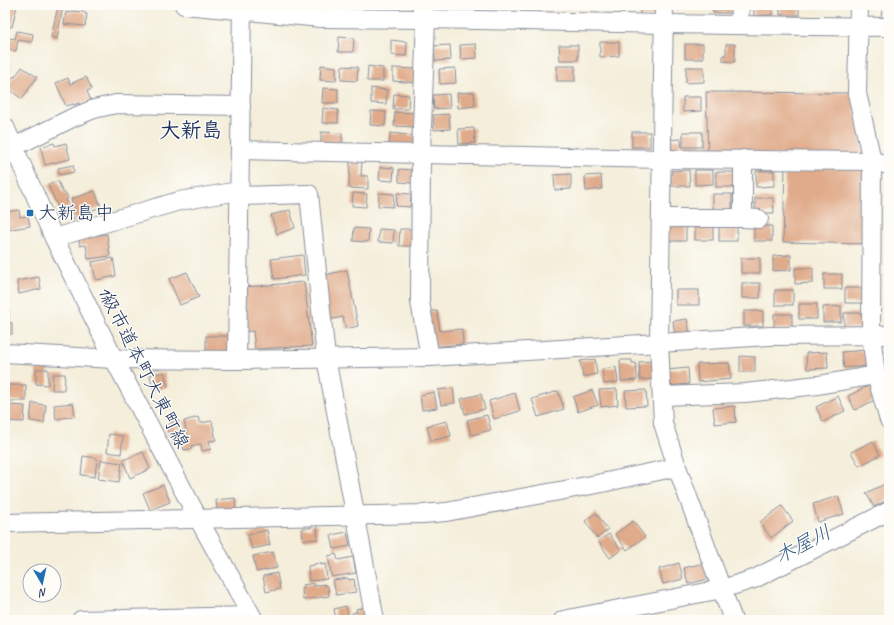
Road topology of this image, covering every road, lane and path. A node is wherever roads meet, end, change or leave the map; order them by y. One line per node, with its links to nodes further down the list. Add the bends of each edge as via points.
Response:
1 (184, 5): 5 (street)
2 (664, 5): 8 (street)
3 (740, 5): 9 (street)
4 (859, 5): 10 (street)
5 (242, 8): 6 (street); 12 (street)
6 (320, 11): 7 (street)
7 (423, 12): 8 (street); 15 (street)
8 (664, 24): 9 (street); 16 (street)
9 (739, 25): 10 (street)
10 (858, 26): 11 (street); 18 (street, via 857,93)
11 (889, 27)
12 (240, 106): 13 (street, via 116,104); 14 (street)
13 (8, 136): 22 (street, 1級市道本町大東町線)
14 (240, 150): 15 (street); 20 (street)
15 (421, 154): 16 (street); 27 (street, via 420,302)
16 (661, 159): 17 (street); 21 (street)
17 (743, 159): 18 (street); 21 (street, via 751,218)
18 (872, 161): 19 (street); 23 (street)
19 (889, 165)
20 (239, 194): 22 (street, via 180,202); 28 (street, via 309,194); 30 (street)
21 (660, 218): 25 (street)
22 (54, 238): 29 (street, 1級市道本町大東町線)
23 (871, 334): 24 (street); 25 (street, via 770,336); 31 (street)
24 (889, 335)
25 (659, 343): 27 (street); 32 (street)
26 (5, 354): 29 (street)
27 (430, 357): 28 (street)
28 (326, 358): 30 (street); 36 (street)
29 (114, 359): 30 (street); 37 (street, 1級市道本町大東町線)
30 (237, 360)
31 (876, 375): 32 (street, via 818,385 752,392); 33 (street)
32 (662, 396): 34 (street, via 663,423)
33 (889, 420)
34 (677, 467): 36 (street, via 446,512); 39 (street)
35 (889, 511): 39 (street, via 754,579)
36 (355, 516): 37 (street); 42 (street)
37 (199, 520): 38 (street); 40 (street, 1級市道本町大東町線)
38 (5, 523)
39 (722, 589): 43 (street); 44 (street)
40 (253, 618): 41 (street)
41 (81, 620)
42 (375, 620)
43 (563, 620)
44 (733, 620)

